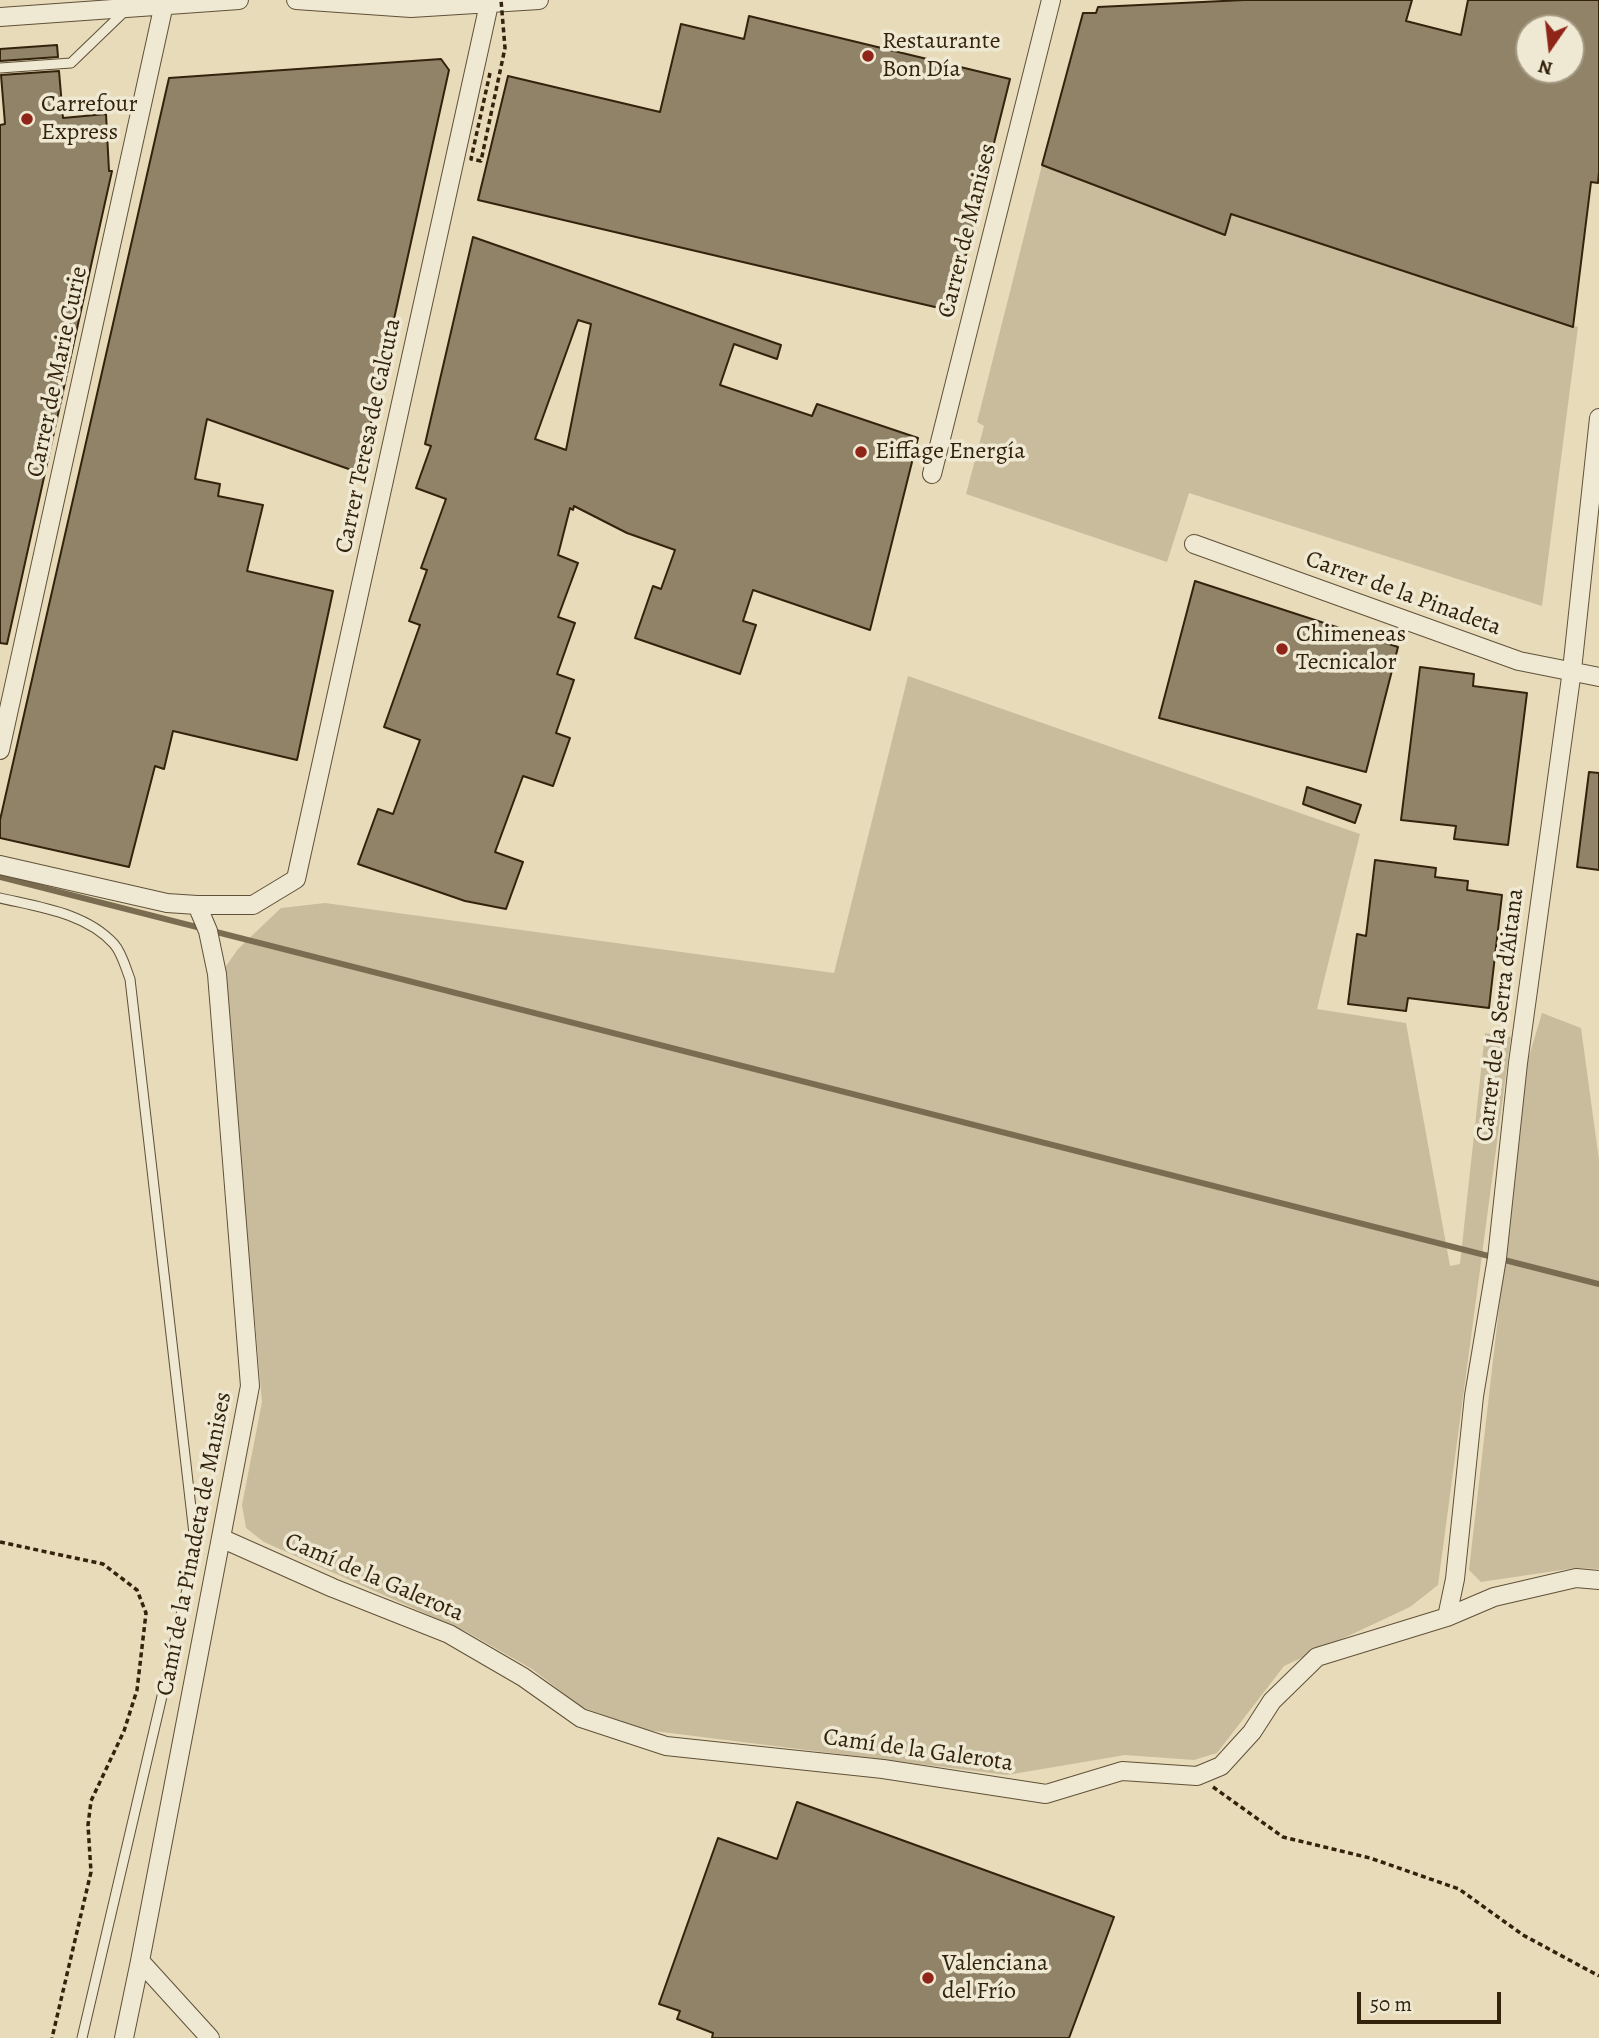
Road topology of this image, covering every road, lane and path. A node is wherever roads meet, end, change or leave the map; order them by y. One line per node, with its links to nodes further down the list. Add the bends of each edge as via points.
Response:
1 (239, 0): 6 (street)
2 (296, 0): 5 (street, via 411,8)
3 (539, 0): 5 (street)
4 (1051, 0): 12 (street, Carrer de Manises)
5 (495, 2): 10 (path, bridge, via 505,48 481,161 471,159); 19 (street, Carrer Teresa de Calcuta, via 296,879 253,905)
6 (164, 4): 7 (street); 16 (street, Carrer de Marie Curie)
7 (130, 7): 8 (street); 9 (lane, via 71,63)
8 (0, 17)
9 (0, 68)
10 (490, 73)
11 (1599, 418): 14 (street, Carrer de la Serra d'Aitana)
12 (932, 474)
13 (1194, 544): 14 (street, Carrer de la Pinadeta, via 1519,661)
14 (1572, 670): 15 (street, Carrer de la Pinadeta); 23 (street, Carrer de la Serra d'Aitana)
15 (1599, 677)
16 (0, 750)
17 (0, 865): 19 (street, via 167,903)
18 (0, 898): 28 (lane, via 92,925 117,946 130,979 196,1551)
19 (197, 905): 20 (street, Camí de la Pinadeta de Manises, via 217,974 250,1386)
20 (223, 1539): 24 (street, Camí de la Galerota, via 449,1634 581,1718 666,1746 883,1769 1046,1794 1122,1771); 25 (street, Camí de la Pinadeta de Manises)
21 (0, 1542): 27 (path, via 103,1564 136,1590 146,1613 137,1690 124,1731 91,1801 91,1872)
22 (1599, 1580): 23 (street, via 1576,1578 1494,1597)
23 (1447, 1617): 24 (street, via 1317,1657 1272,1700 1252,1732 1221,1766)
24 (1197, 1776): 26 (path, via 1283,1837 1370,1858 1459,1889 1523,1935)
25 (140, 1961): 29 (street, Camí de la Pinadeta de Manises); 30 (street)
26 (1599, 1976)
27 (52, 2038)
28 (82, 2038)
29 (124, 2038)
30 (210, 2038)

